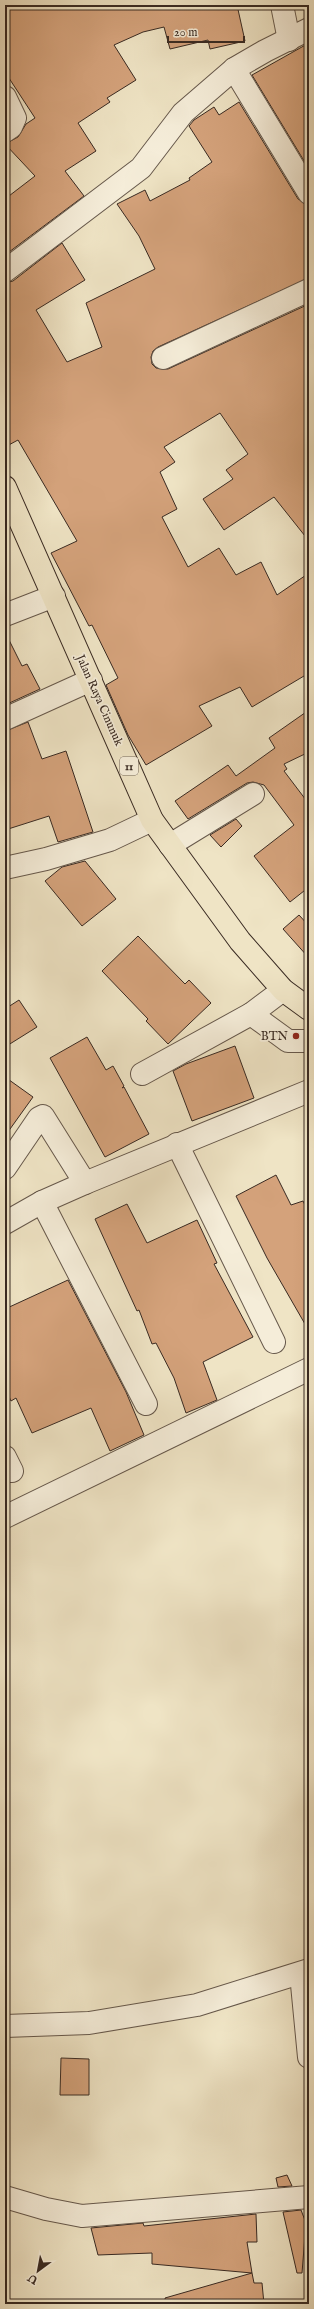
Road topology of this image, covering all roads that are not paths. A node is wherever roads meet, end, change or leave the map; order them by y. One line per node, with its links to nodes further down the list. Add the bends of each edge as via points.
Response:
1 (282, 5): 3 (street)
2 (309, 29): 3 (street)
3 (289, 40): 4 (street)
4 (234, 69): 7 (street); 8 (street, via 183,113 141,168)
5 (5, 97): 6 (street, via 15,118 11,127)
6 (5, 131)
7 (309, 193)
8 (5, 271)
9 (309, 290): 10 (street)
10 (163, 358)
11 (5, 486): 12 (highway, Jalan Raya Cinunuk / 11)
12 (10, 510): 13 (highway, Jalan Raya Cinunuk / 11)
13 (54, 596): 14 (street); 15 (highway, Jalan Raya Cinunuk / 11)
14 (5, 615)
15 (91, 680): 16 (street); 18 (highway, Jalan Raya Cinunuk / 11)
16 (5, 720)
17 (253, 794): 19 (street)
18 (152, 820): 19 (highway, Jalan Raya Cinunuk / 11); 20 (street, via 110,840)
19 (170, 845): 21 (highway, Jalan Raya Cinunuk / 11, via 240,941)
20 (5, 868)
21 (283, 990): 22 (highway, Jalan Raya Cinunuk / 11); 23 (street)
22 (309, 1009)
23 (251, 1014): 24 (street, via 288,1041); 25 (street)
24 (309, 1041)
25 (142, 1074)
26 (309, 1091): 27 (street)
27 (178, 1144): 29 (street); 32 (street)
28 (5, 1168): 29 (street, via 39,1118 43,1116)
29 (85, 1183): 30 (street)
30 (42, 1202): 31 (street); 34 (street)
31 (5, 1223)
32 (274, 1342)
33 (309, 1369): 35 (street)
34 (146, 1404)
35 (5, 1517)
36 (305, 1972): 37 (street, via 197,2005 89,2023); 38 (street)
37 (5, 2026)
38 (309, 2057)
39 (5, 2197): 40 (street, via 82,2216)
40 (309, 2197)

